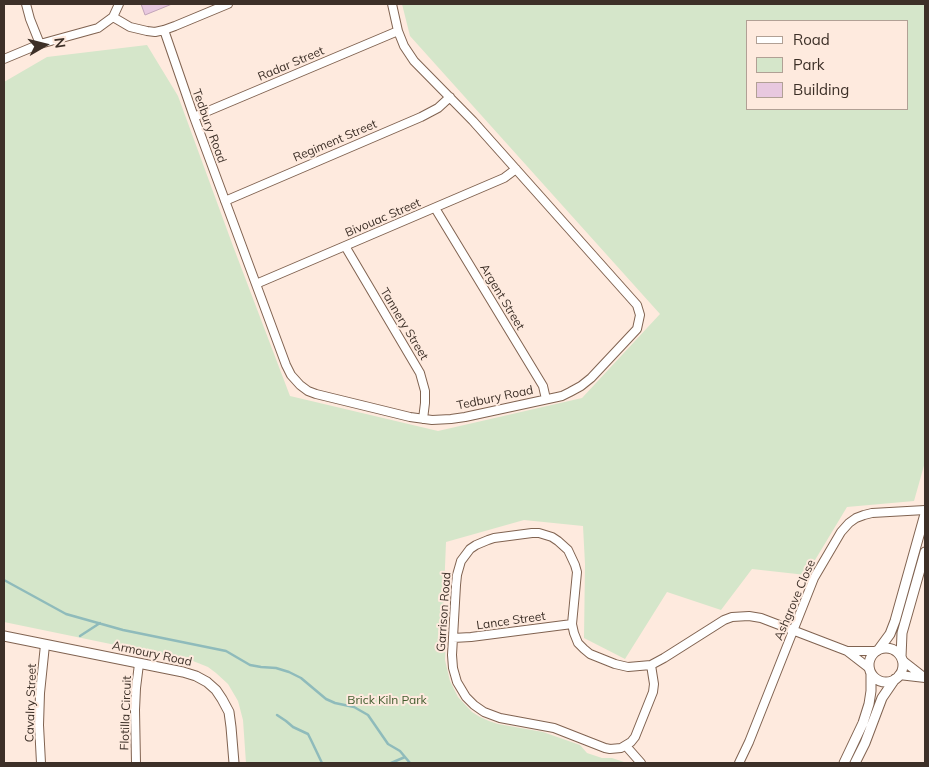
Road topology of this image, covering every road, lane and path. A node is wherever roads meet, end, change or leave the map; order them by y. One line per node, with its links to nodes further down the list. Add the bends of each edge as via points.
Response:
1 (26, 4): 8 (street)
2 (119, 4): 5 (street)
3 (228, 4): 6 (street)
4 (392, 4): 7 (street, Tedbury Road)
5 (114, 16): 6 (street, via 138,30); 8 (street, via 98,28)
6 (164, 30): 11 (street, Tedbury Road)
7 (398, 31): 10 (street, Tedbury Road, via 414,61); 11 (street, Radar Street)
8 (40, 44): 9 (street)
9 (4, 59)
10 (450, 97): 12 (street, Tedbury Road); 13 (street, Regiment Street, via 421,117)
11 (194, 117): 13 (street, Tedbury Road)
12 (516, 169): 14 (street, Bivouac Street, via 504,178); 17 (street, Tedbury Road, via 636,302 640,315 636,329 591,378 570,392)
13 (225, 200): 16 (street, Tedbury Road)
14 (435, 208): 15 (street, Bivouac Street); 17 (street, Argent Street, via 543,386)
15 (345, 246): 16 (street, Bivouac Street); 18 (street, Tannery Street, via 420,373 425,391)
16 (256, 284): 18 (street, Tedbury Road, via 286,365 300,385 316,394)
17 (546, 399): 18 (street, Tedbury Road, via 451,419)
18 (423, 419)
19 (925, 512): 22 (street, Ashgrove Close, via 872,513 848,524 814,578); 26 (street, via 895,621)
20 (925, 552): 28 (street, via 902,633)
21 (572, 624): 24 (street, Lance Street); 24 (street, Garrison Road, via 577,580 572,558 552,537 532,533 488,540 476,545 461,561 456,575); 30 (street, Garrison Road, via 578,643 590,654 622,666)
22 (794, 630): 27 (street, Garrison Road); 30 (street, Garrison Road, via 761,618 732,617); 39 (street, Ashgrove Close)
23 (4, 636): 25 (street, Armoury Road)
24 (453, 638): 34 (street, Garrison Road, via 453,668 458,682 470,701 484,712 554,728 605,748)
25 (46, 644): 29 (street, Armoury Road); 35 (street, Cavalry Street, via 40,693)
26 (878, 650): 27 (street, Garrison Road); 28 (street, via 888,648); 31 (street, via 870,660)
27 (847, 651): 31 (street, Garrison Road)
28 (901, 659): 32 (street, via 902,668); 33 (street)
29 (139, 664): 36 (street, Flotilla Circuit, via 135,710); 37 (street, Armoury Road, via 183,672 216,690 229,712)
30 (651, 664): 34 (street, via 653,692 635,737)
31 (871, 671): 32 (street, via 884,682); 40 (street, via 868,704)
32 (897, 677): 33 (street); 41 (street, via 882,698)
33 (925, 678)
34 (626, 746): 38 (street)
35 (41, 763)
36 (136, 763)
37 (234, 763)
38 (641, 763)
39 (739, 763)
40 (844, 763)
41 (855, 763)

